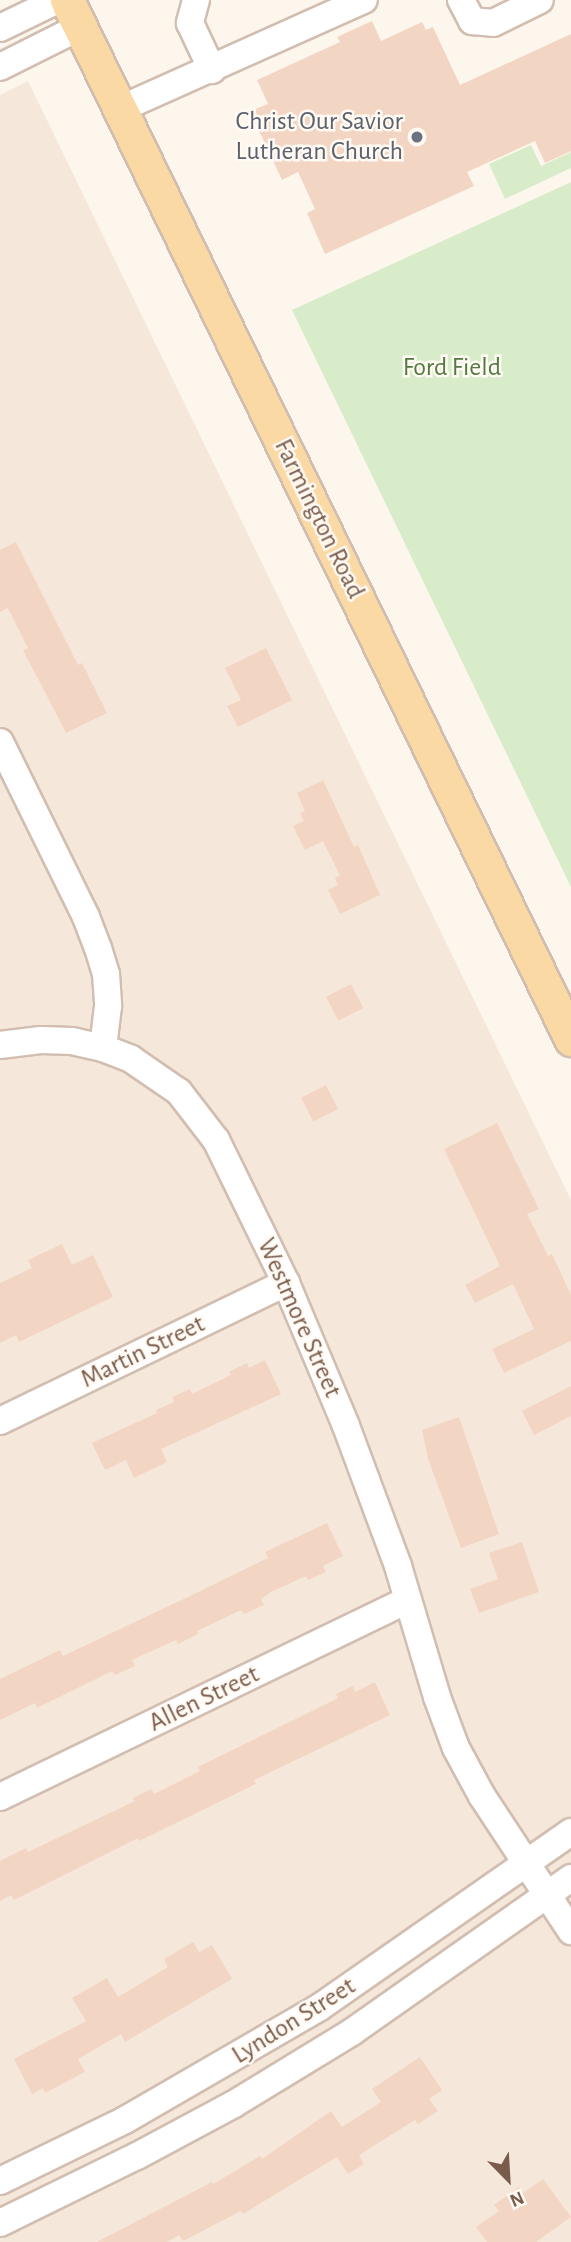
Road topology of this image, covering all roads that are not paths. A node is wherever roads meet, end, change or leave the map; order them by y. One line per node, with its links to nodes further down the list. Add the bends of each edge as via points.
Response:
1 (58, 0): 7 (street)
2 (196, 0): 9 (street, via 190,23)
3 (364, 0): 9 (street)
4 (461, 0): 5 (street, via 472,21 493,23)
5 (540, 0)
6 (74, 14): 8 (street); 10 (main road, Farmington Road)
7 (0, 27)
8 (0, 66)
9 (212, 70): 10 (street)
10 (120, 109): 12 (main road, Farmington Road)
11 (0, 742): 14 (street, via 97,948 106,975 108,1006)
12 (571, 1039)
13 (0, 1045): 14 (street, Westmore Street, via 41,1040)
14 (103, 1048): 15 (street, Westmore Street, via 156,1074 201,1117)
15 (286, 1283): 16 (street, Martin Street); 17 (street, Westmore Street, via 346,1426)
16 (0, 1421)
17 (408, 1600): 18 (street, Allen Street); 20 (street, Westmore Street, via 456,1748)
18 (0, 1797)
19 (571, 1832): 20 (street, Lyndon Street)
20 (527, 1862): 22 (street, Westmore Street); 24 (street, Lyndon Street, via 414,1944 234,2059 125,2120)
21 (571, 1878): 22 (street, Lyndon Street)
22 (547, 1895): 23 (street, Westmore Street); 25 (street, Lyndon Street, via 352,2032 234,2104)
23 (571, 1931)
24 (0, 2181)
25 (0, 2223)

